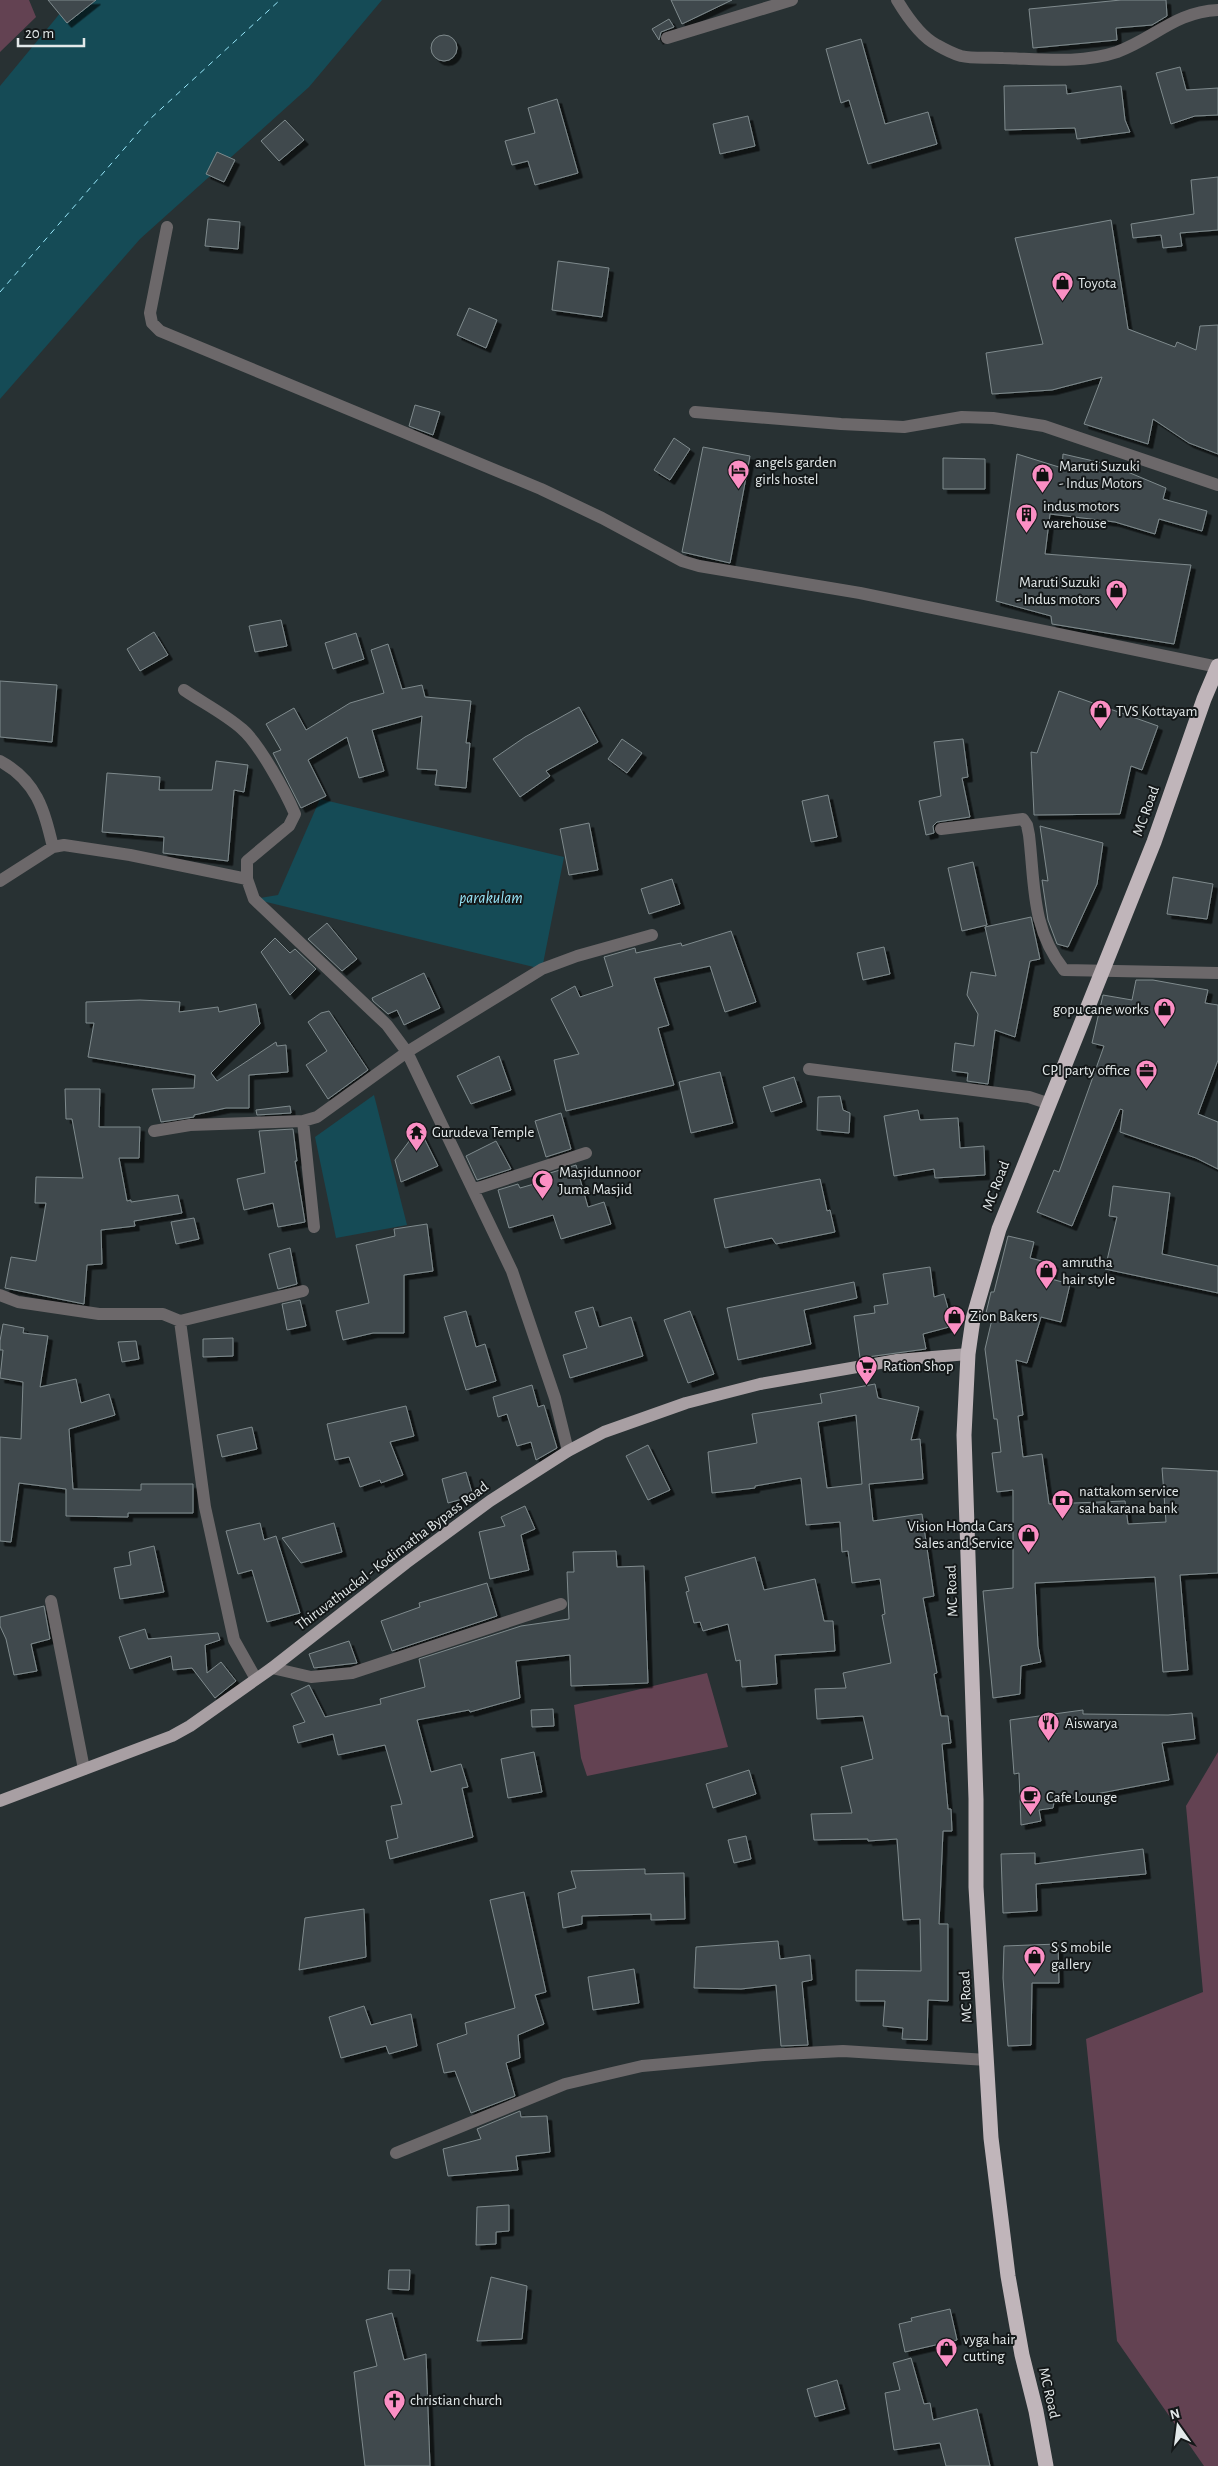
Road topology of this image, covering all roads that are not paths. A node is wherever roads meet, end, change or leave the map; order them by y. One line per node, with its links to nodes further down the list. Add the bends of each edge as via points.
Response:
1 (792, 0): 4 (street)
2 (897, 0): 3 (street, via 913,23 935,45 962,56 987,57 1095,57 1137,43 1187,15)
3 (1218, 10)
4 (667, 38)
5 (167, 227): 8 (street, via 150,313 152,323 160,331 541,489 682,561 860,593)
6 (696, 412): 7 (street, via 904,427 962,416 1002,419 1044,426)
7 (1218, 485)
8 (1218, 666): 16 (highway, MC Road)
9 (184, 690): 13 (street, via 243,729 266,760 295,814 289,826 247,861)
10 (0, 761): 12 (street, via 24,780 37,796 47,821)
11 (941, 830): 16 (street, via 1023,819 1028,825 1040,929 1050,953 1064,970)
12 (52, 847): 13 (street, via 74,845); 14 (street)
13 (247, 879): 18 (street, via 254,899 388,1025)
14 (0, 880)
15 (652, 934): 18 (street, via 542,969)
16 (1104, 970): 17 (street); 20 (highway, MC Road)
17 (1218, 973)
18 (407, 1052): 21 (street, via 317,1117); 24 (street)
19 (809, 1069): 20 (street, via 1028,1097)
20 (1047, 1103): 29 (highway, MC Road, via 998,1229 973,1318)
21 (304, 1121): 22 (street, via 190,1125); 25 (street)
22 (154, 1131)
23 (586, 1154): 24 (street)
24 (475, 1189): 30 (street, via 526,1308)
25 (314, 1227)
26 (303, 1290): 28 (street)
27 (0, 1295): 28 (street, via 18,1302 99,1314 163,1314)
28 (180, 1321): 34 (street, via 205,1507 234,1640)
29 (968, 1354): 30 (main road, Thiruvathuckal - Kodimatha Bypass Road, via 897,1360 760,1384 677,1406 604,1432); 37 (highway, MC Road, via 964,1435 976,1887)
30 (568, 1451): 33 (main road, Thiruvathuckal - Kodimatha Bypass Road, via 413,1557)
31 (51, 1601): 35 (street)
32 (561, 1604): 33 (street, via 352,1673 311,1677)
33 (272, 1668): 34 (main road, Thiruvathuckal - Kodimatha Bypass Road)
34 (256, 1679): 35 (main road, Thiruvathuckal - Kodimatha Bypass Road, via 172,1736)
35 (84, 1769): 36 (main road, Thiruvathuckal - Kodimatha Bypass Road)
36 (0, 1801)
37 (987, 2060): 38 (street, via 843,2051 642,2066 565,2084); 39 (highway, MC Road, via 992,2138 1008,2276)
38 (396, 2153)
39 (1047, 2466)

